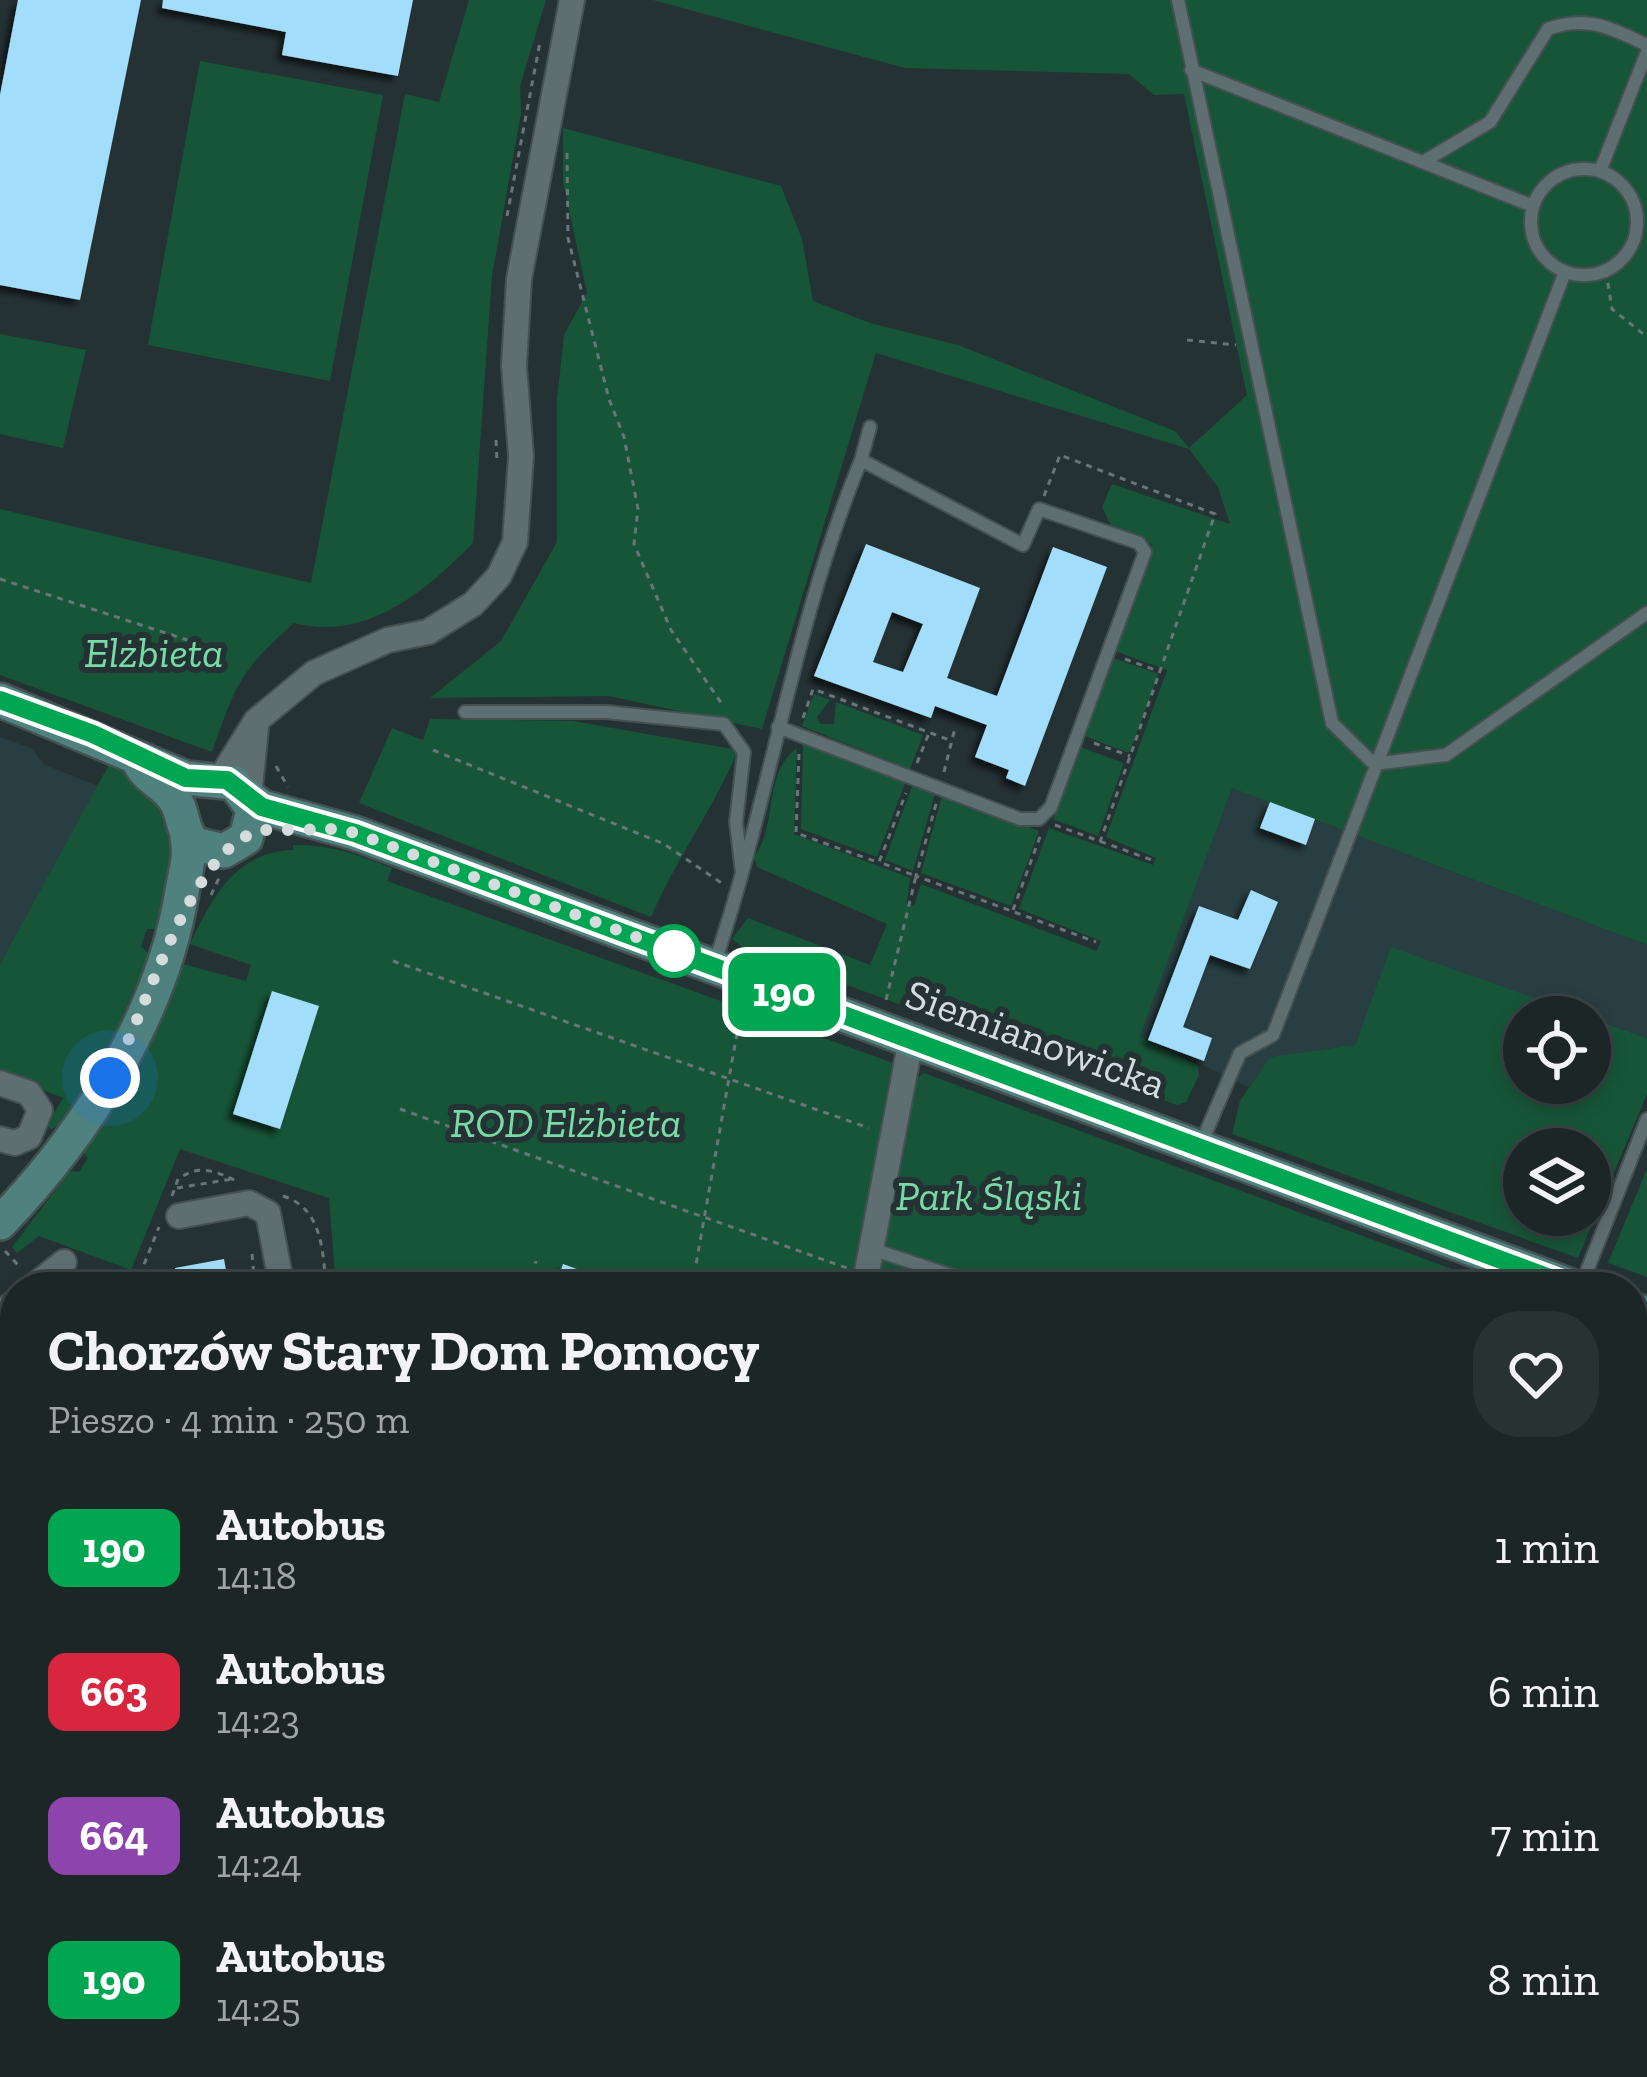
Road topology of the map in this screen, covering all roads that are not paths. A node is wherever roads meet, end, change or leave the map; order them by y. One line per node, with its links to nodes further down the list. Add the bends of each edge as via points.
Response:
1 (572, 0): 4 (street)
2 (582, 0): 4 (street)
3 (1178, 0): 6 (lane)
4 (557, 24): 20 (street, via 517,300 514,542 499,576 473,604 428,632 388,640 314,673 256,721)
5 (1647, 48): 7 (lane, via 1605,25 1548,29 1490,122); 8 (lane)
6 (1191, 70): 7 (lane); 19 (lane, via 1332,723)
7 (1423, 162): 9 (lane)
8 (1600, 171): 9 (lane, via 1559,174); 10 (lane, via 1632,199)
9 (1533, 206): 11 (lane, via 1538,249)
10 (1641, 243): 11 (lane, via 1606,271)
11 (1565, 272): 19 (lane)
12 (870, 427): 13 (lane)
13 (861, 460): 17 (lane); 17 (lane, via 1023,545 1039,509 1139,543 1144,552 1051,807 1039,819 1020,819)
14 (1647, 613): 19 (lane, via 1446,755)
15 (0, 700): 18 (street, Siemianowicka)
16 (465, 712): 24 (lane, via 724,724 744,752 736,822)
17 (778, 727): 24 (lane)
18 (138, 759): 20 (street, Siemianowicka); 21 (street, Siemianowicka, via 173,797)
19 (1374, 764): 32 (lane, via 1273,1035 1240,1052)
20 (225, 785): 21 (street, via 185,796); 22 (street, Siemianowicka, via 262,807); 23 (street, via 254,815)
21 (184, 826): 23 (street, via 204,850); 25 (street, via 190,855)
22 (330, 826): 23 (street, Siemianowicka); 26 (street, Siemianowicka)
23 (228, 854): 25 (street)
24 (744, 879): 26 (lane)
25 (181, 916): 31 (street, via 129,1042)
26 (714, 966): 27 (street, Siemianowicka)
27 (911, 1040): 32 (street, Siemianowicka); 35 (street)
28 (0, 1083): 31 (street, via 33,1096)
29 (1647, 1119): 42 (lane)
30 (0, 1139): 31 (street)
31 (49, 1140): 34 (street)
32 (1200, 1147): 41 (street, Siemianowicka)
33 (179, 1216): 38 (street, via 249,1203 268,1213)
34 (2, 1236)
35 (871, 1248): 39 (street); 40 (lane)
36 (64, 1262): 37 (street)
37 (43, 1272)
38 (279, 1272)
39 (867, 1272)
40 (942, 1272)
41 (1537, 1272)
42 (1583, 1272)

